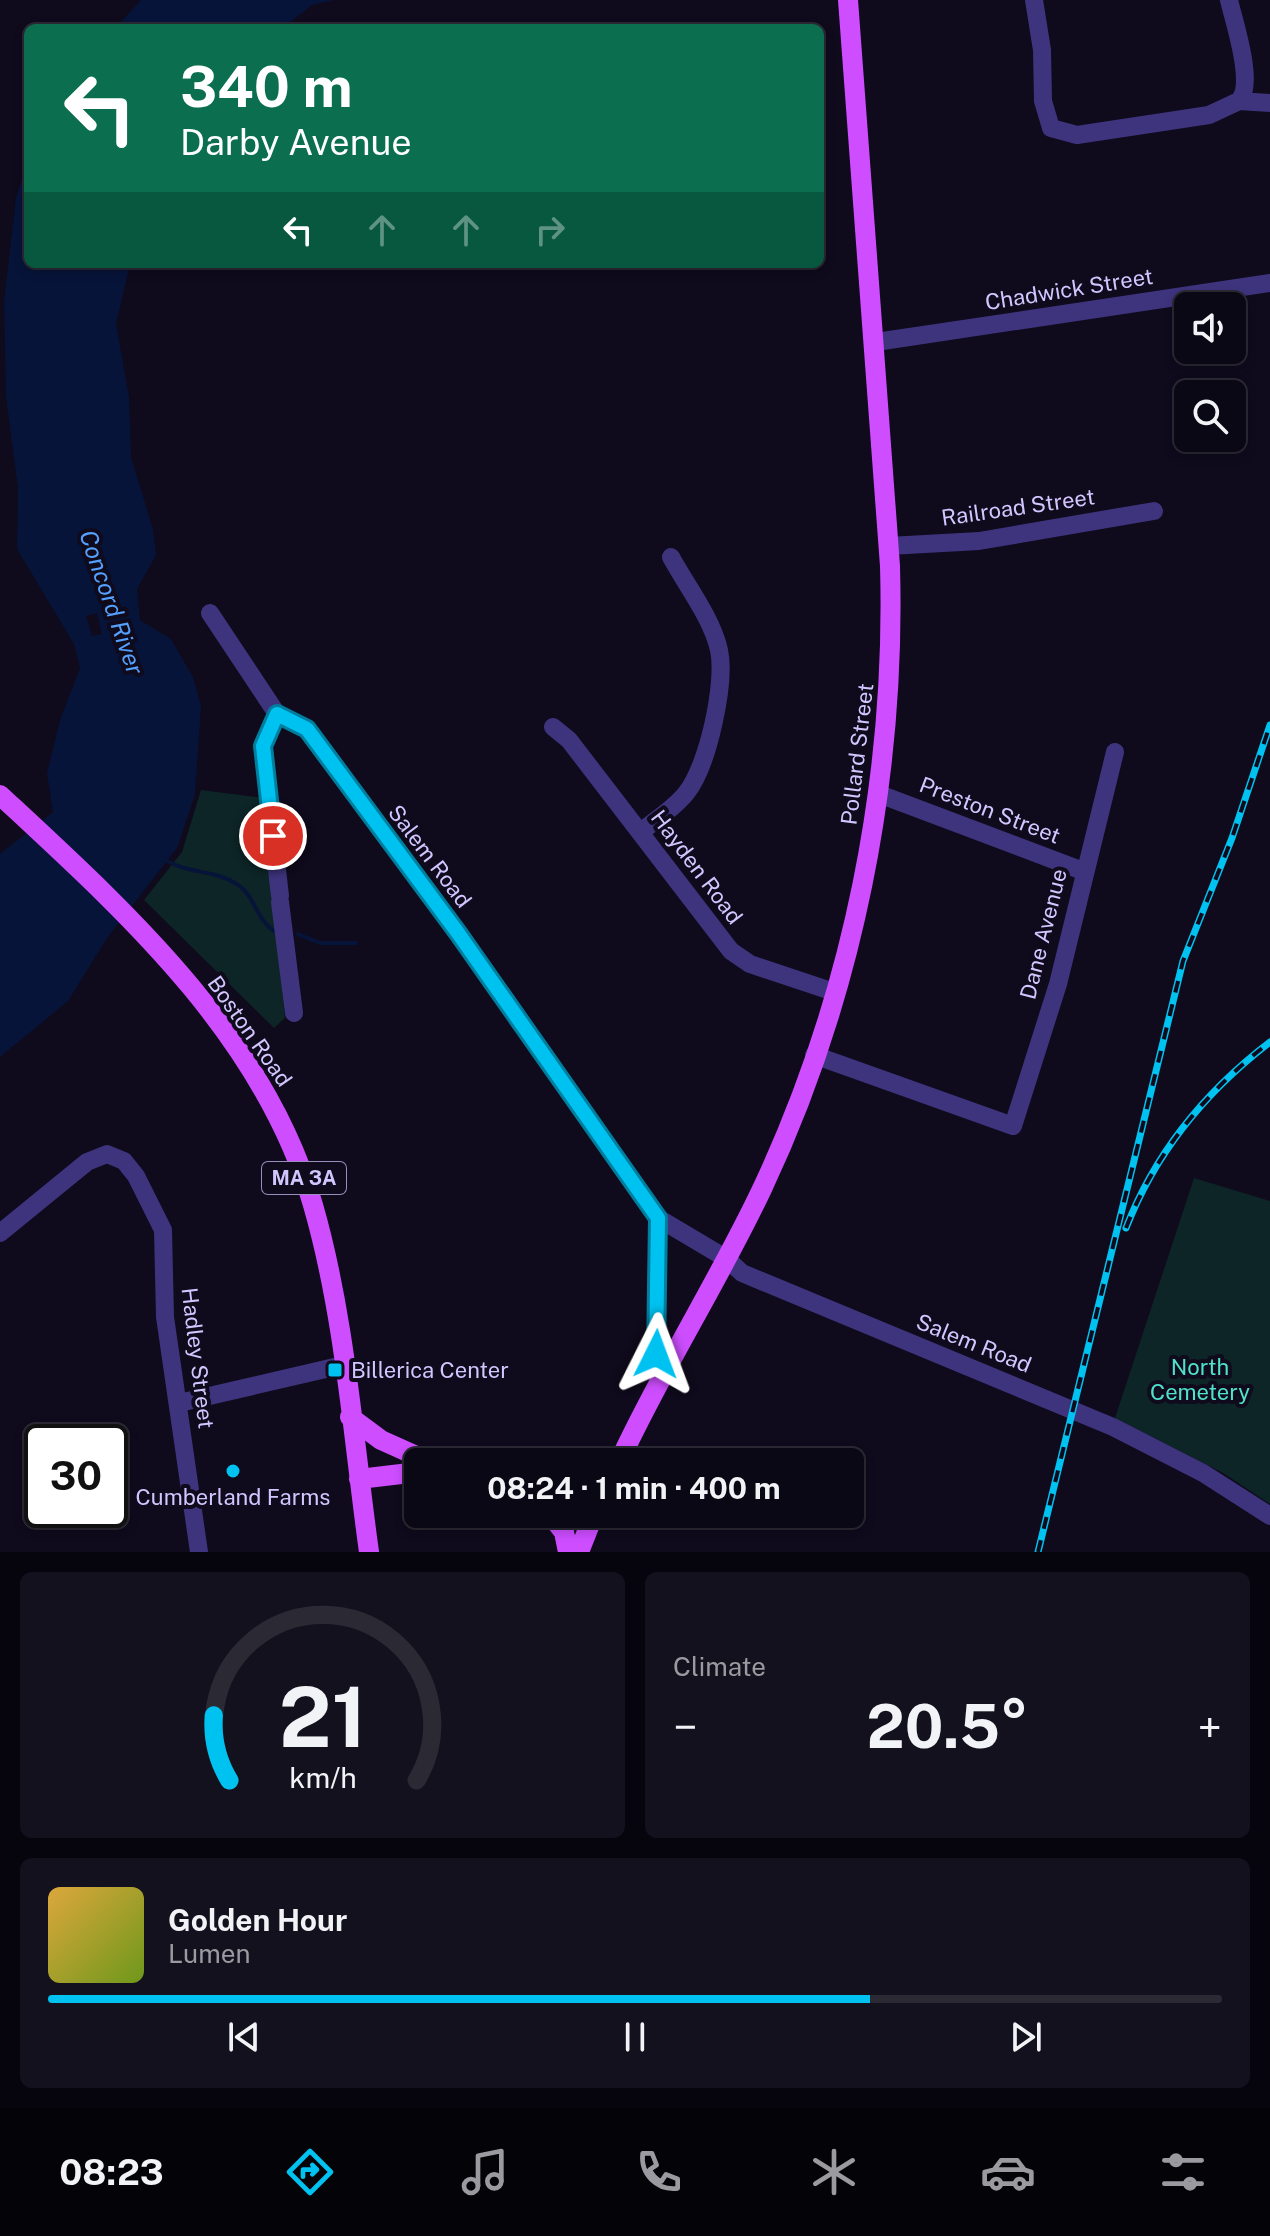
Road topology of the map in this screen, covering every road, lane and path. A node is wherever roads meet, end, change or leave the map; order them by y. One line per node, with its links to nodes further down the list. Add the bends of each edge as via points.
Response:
1 (848, 0): 7 (main road, Pollard Street)
2 (1034, 0): 4 (street, via 1045,118 1055,129 1077,135 1146,126 1209,115)
3 (1229, 0): 4 (street, via 1245,71)
4 (1239, 101): 5 (street)
5 (1270, 103)
6 (1270, 283): 7 (street, Chadwick Street)
7 (876, 342): 9 (main road, Pollard Street)
8 (1154, 511): 9 (street, Railroad Street, via 979,541)
9 (889, 546): 15 (main road, Pollard Street, via 893,654)
10 (671, 557): 17 (street, via 719,652 716,696 707,749 687,793)
11 (210, 613): 12 (street, Salem Road)
12 (277, 714): 20 (street, via 263,746); 22 (street, Salem Road, via 307,729)
13 (553, 727): 17 (street, Hayden Road)
14 (1115, 752): 18 (street, Dane Avenue)
15 (879, 794): 18 (street, Preston Street); 19 (main road, Pollard Street, via 848,951)
16 (0, 795): 25 (main road, Boston Road / MA 3A, via 146,937 212,1012 247,1062 281,1125 313,1204)
17 (641, 832): 19 (street, Hayden Road, via 731,951 750,964)
18 (1083, 871): 21 (street, Dane Avenue, via 1058,984 1013,1126)
19 (834, 992): 21 (main road, Pollard Street)
20 (294, 1013)
21 (814, 1055): 24 (main road, Pollard Street, via 782,1144)
22 (658, 1218): 24 (street, Salem Road); 26 (street, via 656,1354)
23 (0, 1233): 27 (street, Hadley Street, via 87,1162 107,1154 124,1161 163,1230 165,1317)
24 (727, 1259): 26 (main road, Pollard Street); 33 (street, Salem Road, via 742,1273 1113,1427 1203,1473)
25 (343, 1365): 27 (street); 28 (main road, Boston Road / MA 3A)
26 (663, 1374): 29 (main road, Pollard Street)
27 (179, 1403): 36 (street, Hadley Street)
28 (350, 1417): 30 (main road); 32 (main road, Boston Road / MA 3A)
29 (625, 1448)
30 (404, 1450)
31 (404, 1474): 32 (main road)
32 (359, 1479): 37 (main road, Boston Road / MA 3A)
33 (1270, 1516)
34 (561, 1528): 38 (main road)
35 (588, 1528): 39 (main road)
36 (199, 1552)
37 (369, 1552)
38 (568, 1552)
39 (579, 1552)

